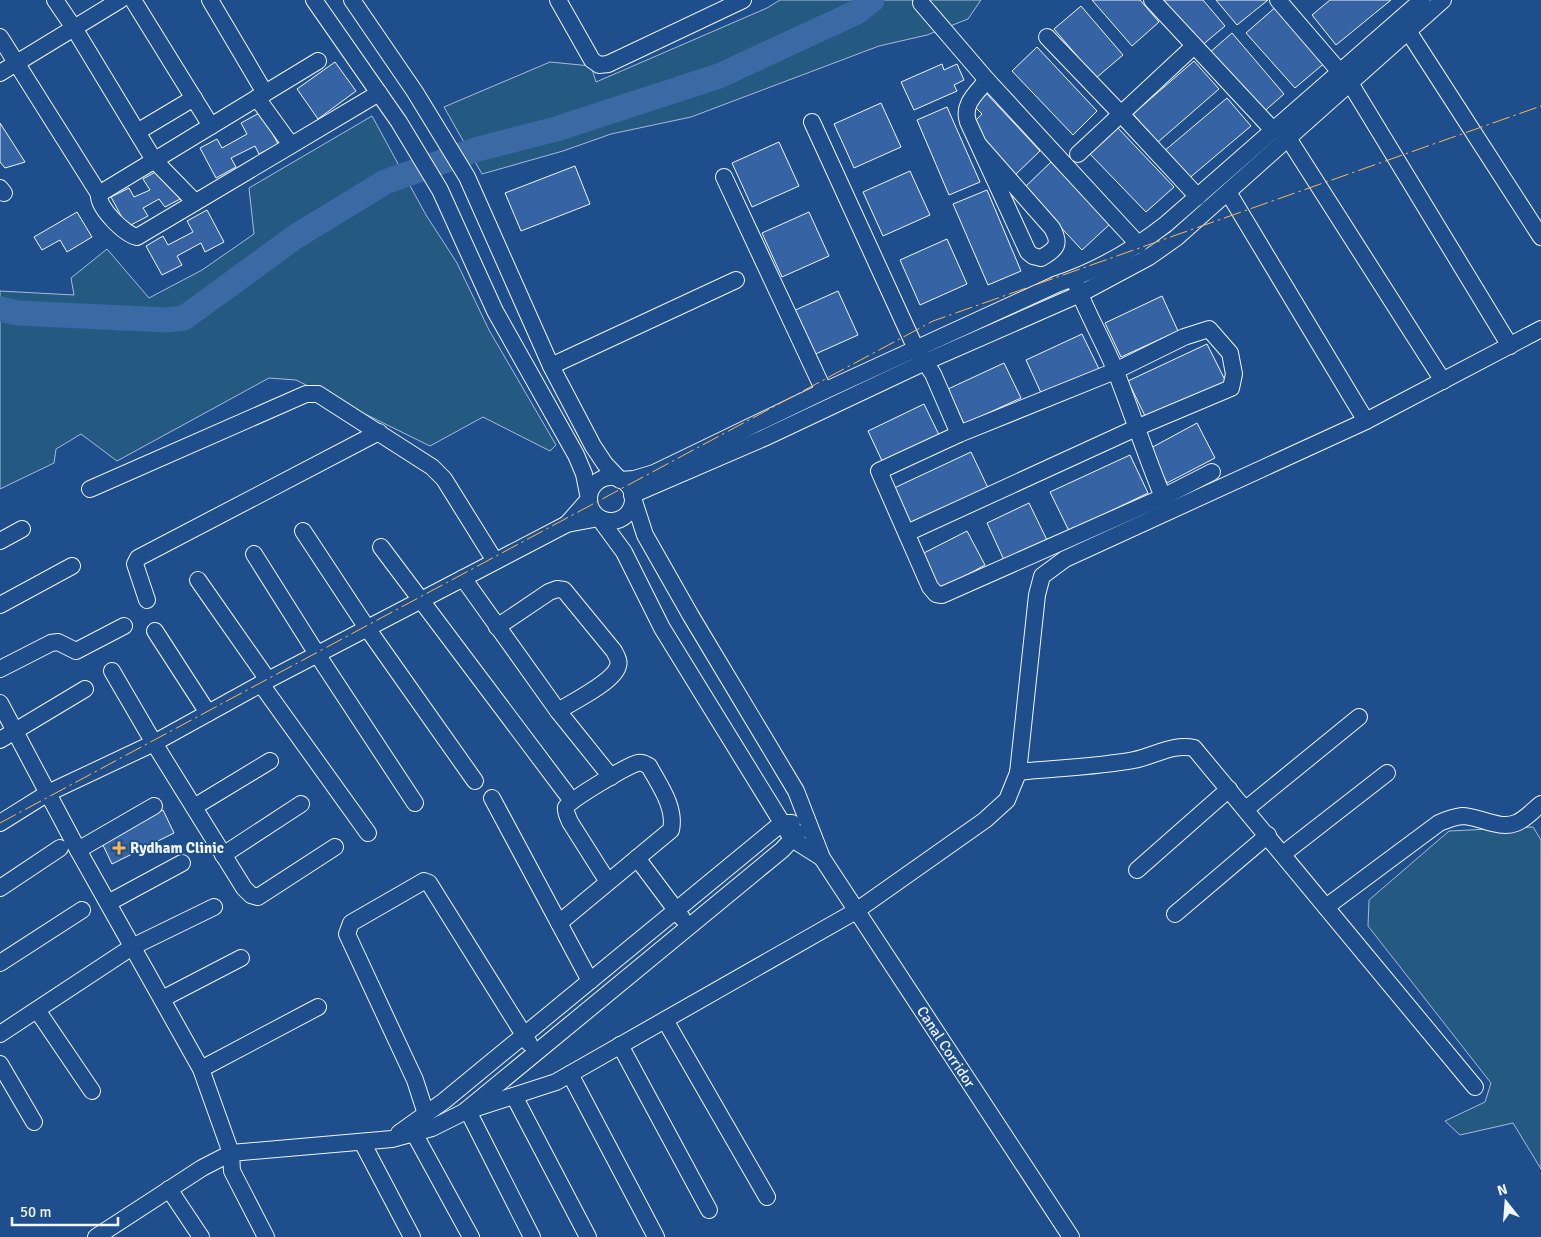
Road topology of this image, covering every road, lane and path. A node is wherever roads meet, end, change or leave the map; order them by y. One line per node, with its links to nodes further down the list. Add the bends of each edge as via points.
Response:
1 (56, 0): 14 (street)
2 (120, 0): 14 (street)
3 (133, 0): 26 (street)
4 (210, 0): 25 (street)
5 (314, 0): 24 (street)
6 (558, 0): 12 (street, via 592,60 599,65 608,64)
7 (1152, 0): 18 (street)
8 (1278, 0): 22 (street)
9 (1422, 0): 22 (street)
10 (1442, 0): 15 (street)
11 (355, 1): 49 (street, via 467,178)
12 (733, 2)
13 (921, 4): 23 (street)
14 (74, 28): 20 (street); 31 (street)
15 (1408, 31): 22 (street); 42 (street)
16 (0, 37): 20 (street)
17 (1048, 37): 27 (street)
18 (1194, 46): 27 (street); 30 (street)
19 (318, 61): 25 (street)
20 (16, 63): 21 (street); 39 (street)
21 (0, 73)
22 (1345, 77): 30 (street); 32 (street); 47 (street)
23 (987, 80): 34 (street, via 965,112); 43 (street)
24 (379, 93): 33 (street); 62 (street, via 440,190 495,311 576,455)
25 (261, 96): 29 (street); 33 (street)
26 (194, 98): 29 (street); 31 (street)
27 (1121, 114): 35 (street); 40 (street)
28 (812, 122): 48 (street)
29 (211, 126): 36 (street)
30 (1273, 130): 40 (street)
31 (137, 132): 36 (street)
32 (1288, 138): 38 (street); 51 (street)
33 (292, 145): 41 (street)
34 (979, 145): 34 (street, via 1028,252 1041,258 1051,252 1057,244 1052,228)
35 (1078, 154)
36 (154, 160): 39 (street); 41 (street)
37 (724, 177): 52 (street)
38 (1228, 192): 43 (street, via 1176,238); 53 (street)
39 (98, 194): 41 (street, via 99,203 116,222 131,236 137,237)
40 (1198, 197): 43 (street)
41 (195, 202)
42 (1541, 237)
43 (1149, 244): 45 (street)
44 (736, 280): 49 (street)
45 (1077, 286): 48 (street, via 1058,284); 50 (street)
46 (1541, 329): 47 (street)
47 (1510, 346): 51 (street)
48 (921, 355): 52 (street); 56 (street, via 933,374); 60 (street, via 764,438)
49 (551, 366): 58 (street, via 593,446)
50 (1115, 371): 54 (street); 54 (street, via 1184,337 1209,329 1230,353 1234,374 1231,388); 56 (street)
51 (1443, 381): 53 (street)
52 (824, 391): 58 (street, via 654,473)
53 (1366, 422): 95 (street, via 1065,559 1042,576 1037,594)
54 (1136, 428): 61 (street); 67 (street)
55 (379, 432): 59 (street, via 318,394 306,394); 71 (street, via 432,467 444,479); 75 (street, via 138,558 135,564)
56 (959, 434): 67 (street, via 878,471)
57 (1212, 472): 61 (street)
58 (620, 480): 60 (street, via 626,483); 62 (street, via 600,481 594,486)
59 (90, 489)
60 (632, 495): 63 (street, via 630,509 621,519 606,521); 109 (street, via 645,535 796,791)
61 (1162, 498): 67 (street, via 942,596 930,587)
62 (589, 499): 63 (street); 64 (street)
63 (599, 518): 64 (street); 111 (street, via 624,552 662,628)
64 (567, 524): 71 (street)
65 (22, 529): 68 (street)
66 (303, 531): 80 (street)
67 (907, 534)
68 (0, 541)
69 (381, 546): 76 (street)
70 (254, 554): 82 (street)
71 (495, 561): 73 (street)
72 (72, 566): 77 (street)
73 (462, 578): 76 (street); 79 (street)
74 (198, 580): 85 (street)
75 (148, 600)
76 (422, 600): 80 (street); 102 (street)
77 (0, 605)
78 (124, 626): 83 (street, via 76,651 58,642 51,643)
79 (497, 627): 88 (street); 88 (street, via 549,592 564,590 614,651 619,665 612,678)
80 (367, 628): 82 (street); 98 (street)
81 (155, 631): 89 (street)
82 (317, 654): 85 (street); 103 (street)
83 (0, 669)
84 (112, 671): 93 (street)
85 (265, 682): 89 (street); 112 (street)
86 (85, 690): 91 (street)
87 (0, 702): 91 (street)
88 (558, 712): 97 (street)
89 (208, 713): 93 (street)
90 (1359, 717): 108 (street)
91 (16, 731): 92 (street); 100 (street)
92 (0, 740)
93 (154, 743): 100 (street); 107 (street)
94 (270, 761): 107 (street)
95 (1018, 772): 99 (street, via 1136,760 1184,746 1194,748); 131 (street, via 1007,800 985,820)
96 (1387, 773): 118 (street)
97 (611, 777): 102 (street); 120 (street, via 632,764 640,762 649,766 670,807 671,830)
98 (475, 781)
99 (1229, 789): 108 (street); 123 (street)
100 (48, 793): 110 (street); 117 (street)
101 (492, 798): 133 (street)
102 (572, 800): 124 (street, via 566,806 566,812)
103 (415, 802)
104 (301, 804): 119 (street)
105 (1541, 804): 128 (street, via 1515,824 1505,825 1463,816 1439,823)
106 (154, 806): 117 (street)
107 (194, 807): 119 (street)
108 (1246, 810): 113 (street)
109 (808, 822): 111 (street); 114 (street); 121 (street)
110 (0, 823)
111 (782, 823): 114 (street); 130 (street)
112 (368, 833)
113 (1268, 836): 118 (street); 132 (street)
114 (792, 839): 121 (street); 134 (street)
115 (335, 847): 119 (street, via 258,896 251,895 244,888)
116 (60, 848): 125 (street)
117 (78, 850): 126 (street)
118 (1283, 854): 128 (street)
119 (223, 855)
120 (637, 858): 124 (street); 130 (street)
121 (822, 858): 131 (street, Canal Corridor)
122 (182, 863): 126 (street)
123 (1137, 870)
124 (608, 882): 133 (street)
125 (0, 888)
126 (108, 903): 135 (street)
127 (214, 907): 135 (street)
128 (1326, 907): 150 (street)
129 (82, 910): 137 (street)
130 (676, 911): 134 (street); 138 (street)
131 (856, 911): 142 (street); 171 (street, Canal Corridor)
132 (1175, 914)
133 (559, 924): 138 (street)
134 (689, 927): 146 (street)
135 (132, 948): 139 (street); 141 (street)
136 (241, 958): 139 (street)
137 (0, 963)
138 (590, 981): 144 (street)
139 (162, 999): 148 (street)
140 (318, 1007): 148 (street)
141 (37, 1010): 143 (street); 151 (street)
142 (665, 1020): 145 (street); 161 (street)
143 (0, 1034)
144 (523, 1036): 146 (street); 154 (street); 154 (street, via 429,883 424,881 351,923 348,934 415,1080)
145 (620, 1045): 149 (street); 162 (street)
146 (536, 1053): 153 (street)
147 (0, 1064): 155 (street)
148 (201, 1069): 159 (street)
149 (570, 1074): 152 (street); 170 (street)
150 (1475, 1087)
151 (92, 1091)
152 (514, 1096): 153 (street); 169 (street)
153 (466, 1112): 156 (street); 168 (street)
154 (426, 1114): 157 (street)
155 (34, 1122)
156 (414, 1133): 157 (street); 167 (street)
157 (392, 1139): 158 (street)
158 (362, 1142): 159 (street); 166 (street)
159 (231, 1154): 160 (street); 165 (street, via 232,1171)
160 (169, 1189): 163 (street); 164 (street)
161 (767, 1197)
162 (709, 1210)
163 (96, 1237)
164 (200, 1237)
165 (266, 1237)
166 (412, 1237)
167 (471, 1237)
168 (532, 1237)
169 (588, 1237)
170 (656, 1237)
171 (1071, 1237)

